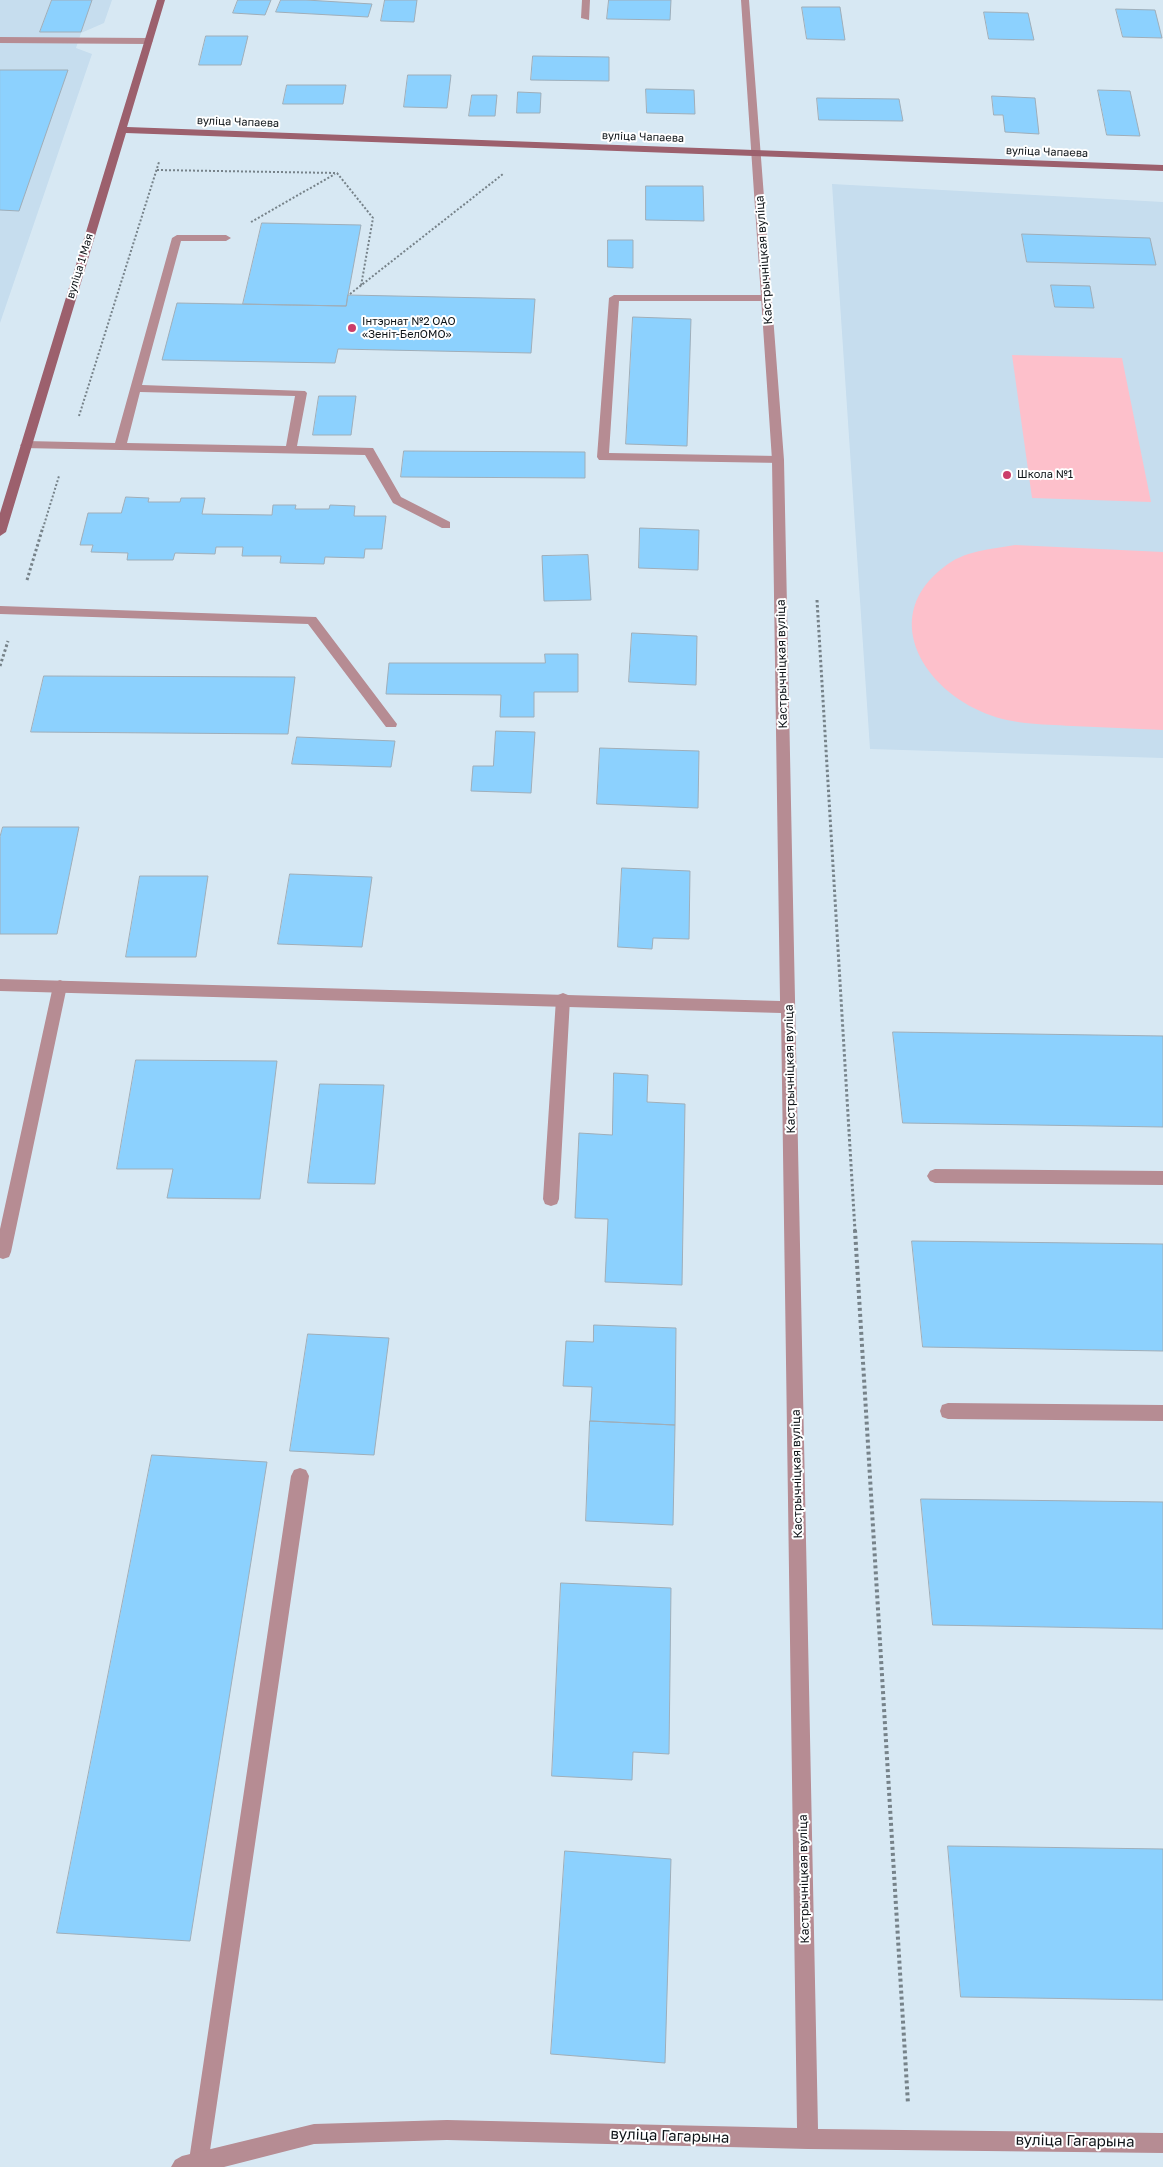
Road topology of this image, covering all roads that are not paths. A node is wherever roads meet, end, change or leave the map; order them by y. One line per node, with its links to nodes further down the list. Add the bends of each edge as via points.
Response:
1 (161, 0): 6 (main road, вуліца 1 Мая)
2 (586, 0): 4 (street)
3 (745, 0): 8 (street, Кастрычніцкая вуліца)
4 (586, 18)
5 (0, 40): 6 (street)
6 (148, 41): 7 (main road, вуліца 1 Мая)
7 (122, 130): 8 (main road, вуліца Чапаева); 13 (main road, вуліца 1 Мая)
8 (756, 154): 9 (main road, вуліца Чапаева); 11 (street, Кастрычніцкая вуліца)
9 (1163, 168)
10 (226, 238): 12 (street, via 177,238)
11 (767, 298): 16 (street, Кастрычніцкая вуліца); 16 (street, via 614,298 603,457)
12 (136, 388): 14 (street); 15 (street, via 301,393)
13 (26, 445): 14 (street); 18 (main road, вуліца 1 Мая)
14 (120, 446): 15 (street)
15 (291, 449): 17 (street, via 369,451 397,500)
16 (778, 460): 24 (street, Кастрычніцкая вуліца)
17 (446, 525)
18 (0, 532)
19 (0, 610): 20 (street, via 312,620)
20 (391, 724)
21 (0, 984): 22 (street)
22 (60, 986): 23 (street); 28 (street)
23 (562, 999): 24 (street); 27 (street)
24 (789, 1007): 32 (street, Кастрычніцкая вуліца)
25 (936, 1176): 26 (street)
26 (1163, 1178)
27 (551, 1199)
28 (3, 1252)
29 (948, 1411): 30 (street)
30 (1163, 1414)
31 (300, 1476): 34 (street)
32 (808, 2139): 33 (street, вуліца Гагарына); 34 (street, вуліца Гагарына, via 447,2130 314,2134)
33 (1163, 2143)
34 (189, 2165)

